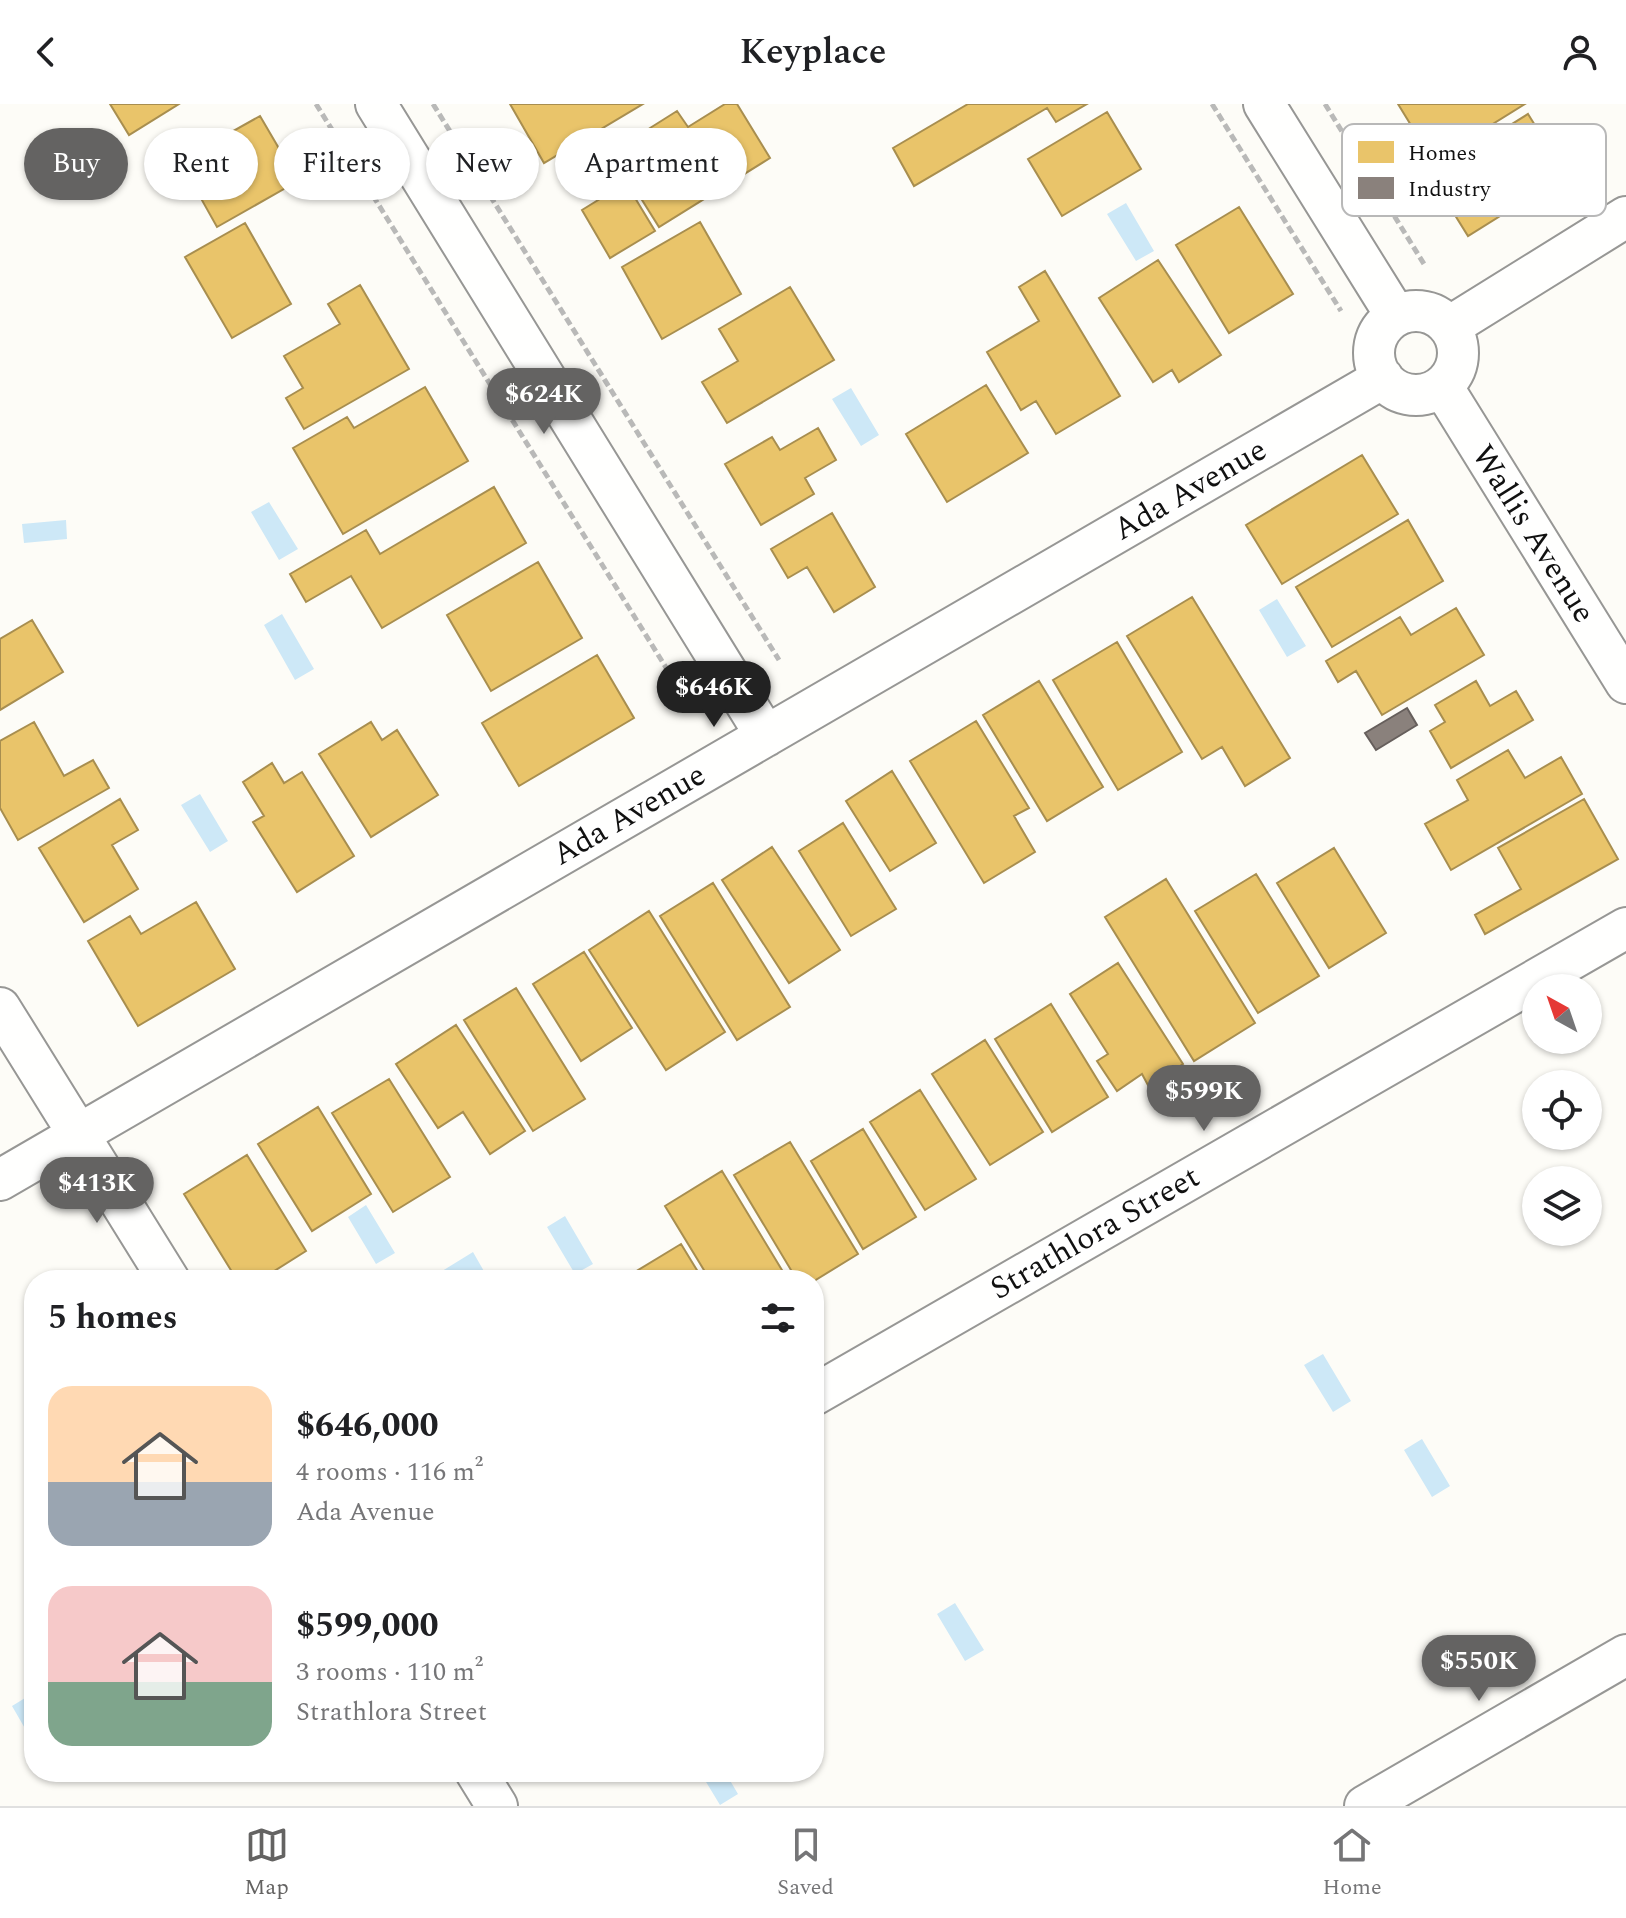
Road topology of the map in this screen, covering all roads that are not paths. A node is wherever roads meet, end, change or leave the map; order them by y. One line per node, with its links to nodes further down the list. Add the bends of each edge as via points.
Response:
1 (376, 104): 9 (street)
2 (1264, 104): 4 (street)
3 (1626, 217): 5 (street)
4 (1396, 316): 5 (street, via 1430,313); 6 (street, via 1385,325 1374,351)
5 (1449, 327): 7 (street, via 1458,352 1451,377)
6 (1383, 378): 7 (street, via 1404,393); 9 (street, Ada Avenue)
7 (1442, 386): 8 (street, Wallis Avenue)
8 (1626, 683)
9 (766, 736): 12 (street, Ada Avenue)
10 (1626, 928): 15 (street, Strathlora Street)
11 (0, 1008): 12 (street)
12 (78, 1136): 13 (street, Ada Avenue); 14 (street)
13 (0, 1180)
14 (163, 1270)
15 (824, 1389)
16 (1626, 1655): 19 (street)
17 (482, 1782): 18 (street)
18 (497, 1806)
19 (1365, 1806)

